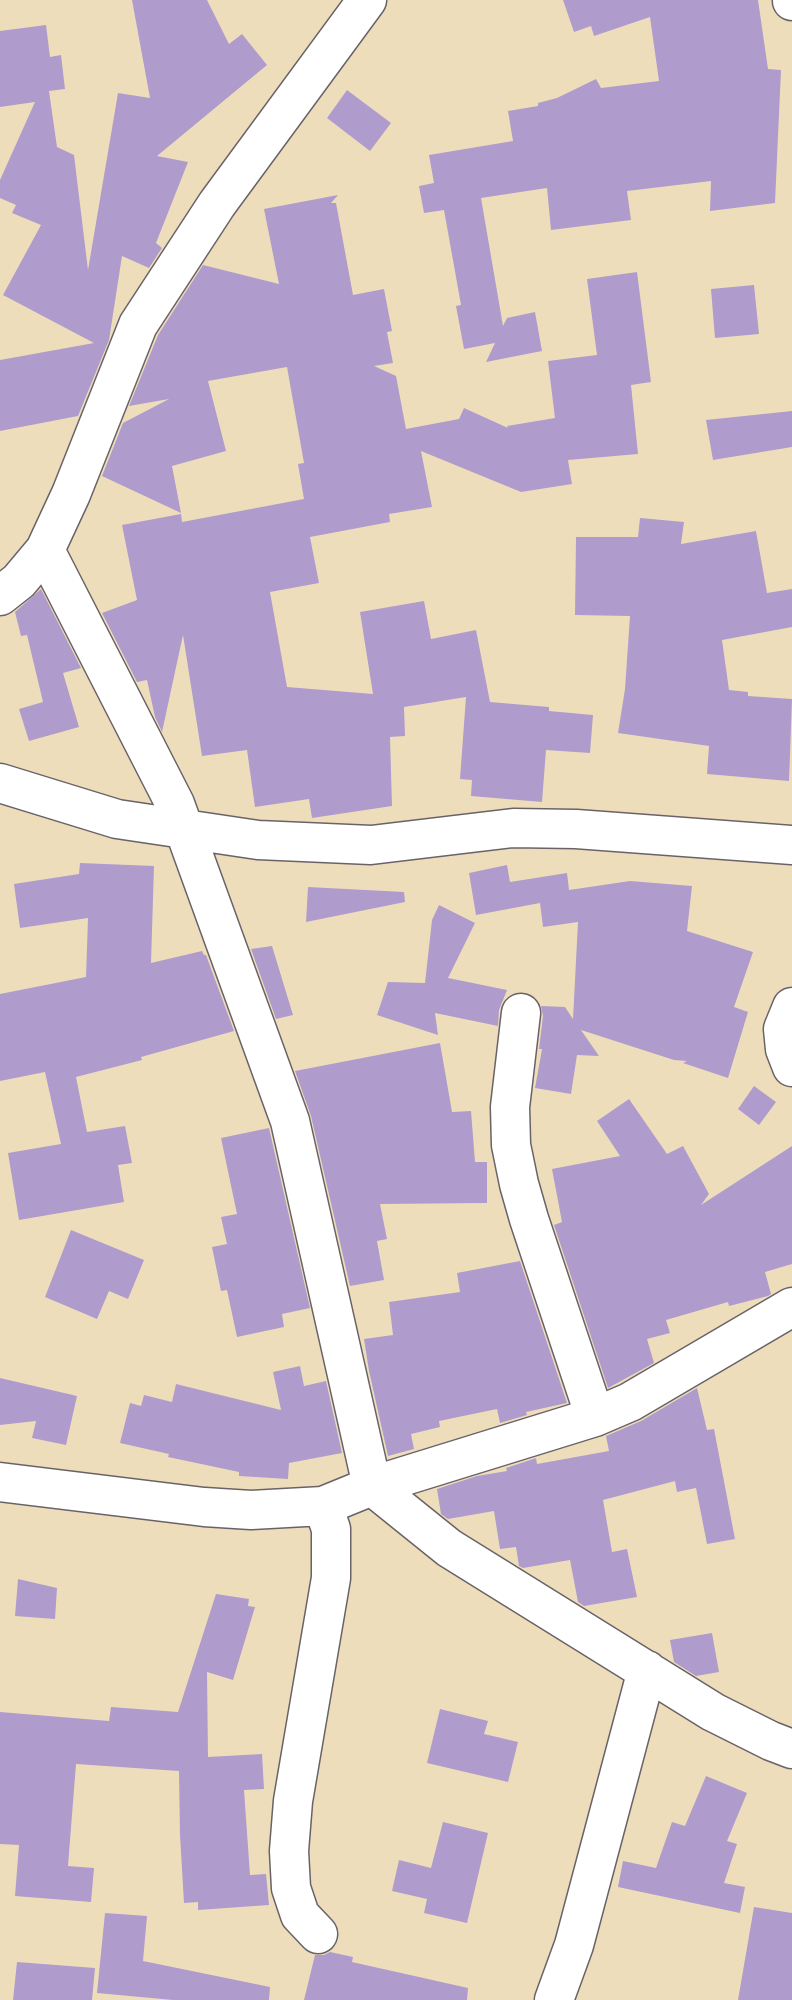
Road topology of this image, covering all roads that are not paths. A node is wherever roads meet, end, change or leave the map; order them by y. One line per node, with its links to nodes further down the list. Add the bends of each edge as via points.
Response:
1 (367, 0): 2 (street, via 217,204 138,325)
2 (46, 550): 3 (street); 5 (street)
3 (0, 596)
4 (0, 783): 5 (street, via 117,818)
5 (185, 830): 6 (street, via 258,841 370,845 513,828 576,829); 13 (street, via 290,1121)
6 (792, 845)
7 (792, 1007): 9 (street, via 783,1029)
8 (521, 1013): 11 (street, via 510,1107 511,1145 529,1219)
9 (792, 1067)
10 (792, 1307): 11 (street, via 630,1402)
11 (595, 1417): 13 (street)
12 (0, 1482): 14 (street, via 204,1507)
13 (372, 1486): 14 (street); 15 (street, via 449,1548)
14 (323, 1506): 17 (street, via 331,1530 331,1578 293,1801 289,1851 291,1888 300,1915)
15 (647, 1670): 16 (street, via 713,1712); 18 (street, via 574,1945)
16 (792, 1749)
17 (317, 1934)
18 (554, 2000)

